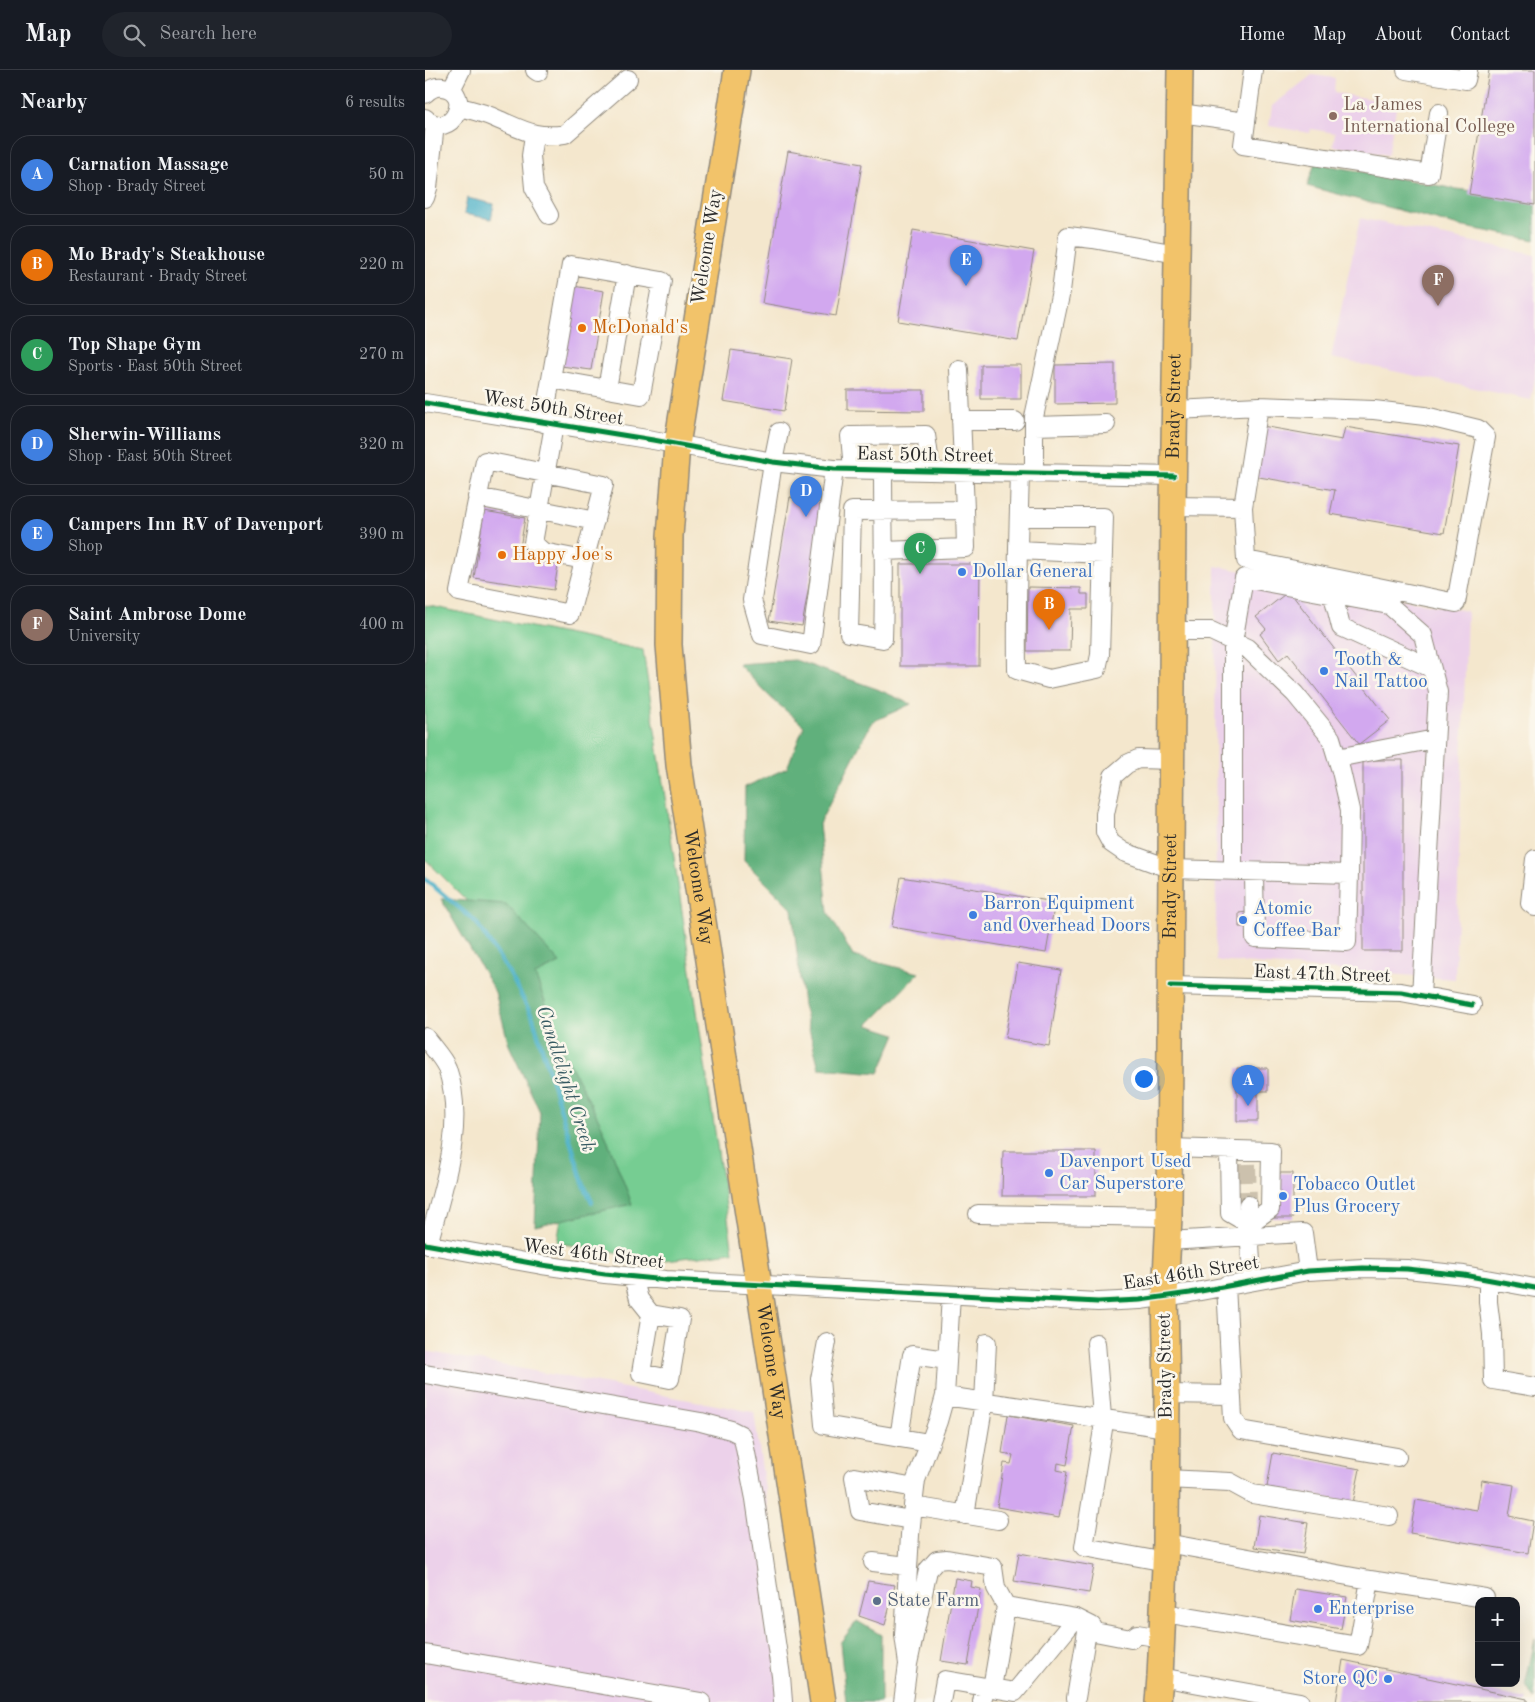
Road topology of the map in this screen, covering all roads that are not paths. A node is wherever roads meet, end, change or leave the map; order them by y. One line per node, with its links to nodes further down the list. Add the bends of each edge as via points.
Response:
1 (461, 70): 8 (street)
2 (737, 70): 32 (highway, Welcome Way)
3 (1180, 70): 11 (highway, Brady Street)
4 (1253, 70): 14 (street)
5 (1406, 70): 6 (street, via 1466,80)
6 (1468, 70)
7 (628, 80): 15 (street, via 565,134)
8 (451, 90): 9 (street, via 440,87); 10 (street)
9 (425, 94)
10 (459, 106): 13 (street, via 451,121 440,125); 15 (street)
11 (1180, 113): 14 (street); 18 (highway, Brady Street)
12 (1439, 113): 14 (street, via 1429,174 1243,145)
13 (430, 121): 16 (street)
14 (1246, 122)
15 (534, 134): 17 (street, via 531,156 534,188)
16 (425, 198)
17 (549, 215)
18 (1177, 254): 25 (highway, Brady Street); 30 (street, via 1067,236 1061,291)
19 (627, 274): 21 (street, via 571,265); 22 (street); 22 (street, via 662,281 641,395)
20 (959, 369): 26 (street)
21 (551, 379): 22 (street); 28 (street)
22 (607, 389)
23 (425, 403): 28 (street, West 50th Street)
24 (1259, 406): 25 (street); 45 (street); 45 (street, via 1374,410 1425,416 1478,430 1486,437 1456,603 1246,560)
25 (1175, 410): 41 (highway, Brady Street)
26 (961, 421): 27 (street); 38 (street)
27 (1015, 421)
28 (548, 424): 32 (street, West 50th Street); 39 (street)
29 (1106, 424): 30 (street)
30 (1034, 426): 40 (street)
31 (779, 432): 33 (street)
32 (677, 445): 33 (street, East 50th Street); 82 (highway, Welcome Way, via 670,536 669,645 679,765)
33 (773, 462): 34 (street, East 50th Street); 34 (street, via 752,600 762,635 811,645)
34 (834, 469): 35 (street, East 50th Street)
35 (853, 469): 36 (street, East 50th Street); 37 (street, via 850,436 926,435)
36 (883, 470): 37 (street, East 50th Street); 47 (street)
37 (931, 471): 38 (street, East 50th Street)
38 (963, 472): 40 (street, East 50th Street); 46 (street)
39 (545, 473): 42 (street, via 485,461); 44 (street); 49 (street, via 604,485)
40 (1027, 473): 41 (street, East 50th Street); 48 (street)
41 (1173, 476): 43 (highway, Brady Street)
42 (479, 497): 44 (street); 53 (street, via 459,592 570,614)
43 (1173, 506): 45 (street); 55 (highway, Brady Street)
44 (531, 507): 49 (street); 53 (street, via 533,543 543,552)
45 (1243, 507)
46 (965, 510): 47 (street); 51 (street, via 966,548)
47 (883, 511): 51 (street); 51 (street, via 852,511 849,633 883,639)
48 (1019, 516): 50 (street); 52 (street, via 1104,517)
49 (595, 521): 53 (street)
50 (1018, 550): 52 (street); 52 (street, via 1017,670 1049,679 1097,669)
51 (883, 551)
52 (1103, 554)
53 (584, 560)
54 (1333, 595): 56 (street, via 1244,578); 57 (street, via 1341,627); 57 (street, via 1389,606 1423,635)
55 (1172, 631): 56 (street, via 1211,631); 60 (highway, Brady Street)
56 (1233, 642): 59 (street, via 1247,648 1295,694 1331,738); 63 (street)
57 (1431, 668): 58 (street, via 1438,692)
58 (1435, 739): 59 (street); 68 (street)
59 (1337, 758): 65 (street, via 1350,810)
60 (1172, 760): 62 (highway, Brady Street); 62 (street, via 1138,759 1127,764 1113,776 1105,814 1105,832 1111,843 1124,852)
61 (1535, 859): 66 (street, via 1530,903)
62 (1171, 869): 63 (street); 67 (highway, Brady Street)
63 (1233, 871): 64 (street)
64 (1254, 872): 65 (street); 65 (street, via 1255,938 1347,942)
65 (1349, 874)
66 (1535, 907)
67 (1170, 986): 68 (street, East 47th Street, via 1401,992); 71 (highway, Brady Street)
68 (1421, 996): 69 (street, East 47th Street)
69 (1472, 1005)
70 (425, 1037): 77 (street, via 447,1067 455,1106 453,1146)
71 (1169, 1148): 72 (street); 75 (highway, Brady Street)
72 (1229, 1150): 76 (street, via 1230,1213); 76 (street, via 1247,1157 1271,1151 1270,1209)
73 (1249, 1205): 76 (street)
74 (978, 1214): 75 (street)
75 (1169, 1229): 76 (street); 86 (highway, Brady Street)
76 (1249, 1230): 78 (street, via 1303,1233); 81 (street)
77 (426, 1245): 79 (street, West 46th Street)
78 (1308, 1271): 80 (street, East 46th Street, via 1407,1269); 81 (street, East 46th Street)
79 (633, 1277): 82 (street, West 46th Street); 87 (street, via 639,1299)
80 (1488, 1280): 84 (street, East 46th Street); 93 (street, via 1493,1380)
81 (1252, 1281): 83 (street, East 46th Street)
82 (759, 1285): 85 (street, East 46th Street); 125 (highway, Welcome Way)
83 (1226, 1285): 86 (street, East 46th Street); 95 (street)
84 (1535, 1288)
85 (951, 1295): 86 (street, East 46th Street, via 1098,1302); 91 (street)
86 (1165, 1296): 94 (highway, Brady Street)
87 (651, 1314)
88 (827, 1342): 100 (street, via 821,1379 824,1425)
89 (987, 1343): 97 (street)
90 (1096, 1343): 98 (street)
91 (947, 1360): 96 (street); 100 (street, via 913,1355)
92 (425, 1374): 124 (street, via 701,1422 741,1435 755,1499)
93 (1535, 1387)
94 (1167, 1394): 95 (street); 99 (highway, Brady Street)
95 (1231, 1395): 102 (street, via 1233,1418 1241,1430)
96 (945, 1396): 97 (street); 101 (street)
97 (983, 1402): 98 (street); 106 (street)
98 (1101, 1418): 99 (street); 109 (street, via 1103,1429 1085,1547)
99 (1167, 1428): 103 (highway, Brady Street)
100 (899, 1438): 101 (street)
101 (929, 1444): 104 (street)
102 (1397, 1457)
103 (1166, 1479): 107 (street, via 1230,1482 1253,1494); 109 (highway, Brady Street)
104 (915, 1488): 105 (street); 105 (street, via 854,1477 860,1511)
105 (912, 1513): 106 (street); 111 (street)
106 (965, 1515): 108 (street)
107 (1389, 1516)
108 (998, 1520)
109 (1166, 1552): 112 (street); 115 (highway, Brady Street)
110 (873, 1562): 111 (street)
111 (908, 1566): 119 (street, via 904,1636)
112 (1370, 1580): 113 (street); 115 (street, via 1358,1646)
113 (1479, 1597)
114 (1006, 1606): 116 (street); 119 (street, via 996,1588 993,1567 937,1560 928,1570); 121 (street)
115 (1164, 1612): 117 (highway, Brady Street)
116 (1085, 1623): 117 (street, via 1097,1621 1132,1627 1137,1634); 121 (street, via 1015,1692); 122 (street)
117 (1162, 1638): 120 (highway, Brady Street)
118 (425, 1654): 123 (street)
119 (908, 1664): 126 (street)
120 (1160, 1677): 128 (highway, Brady Street); 129 (street)
121 (987, 1692): 127 (street, via 945,1680)
122 (1076, 1698)
123 (693, 1701)
124 (783, 1702)
125 (823, 1702)
126 (903, 1702)
127 (941, 1702)
128 (1158, 1702)
129 (1300, 1702)

